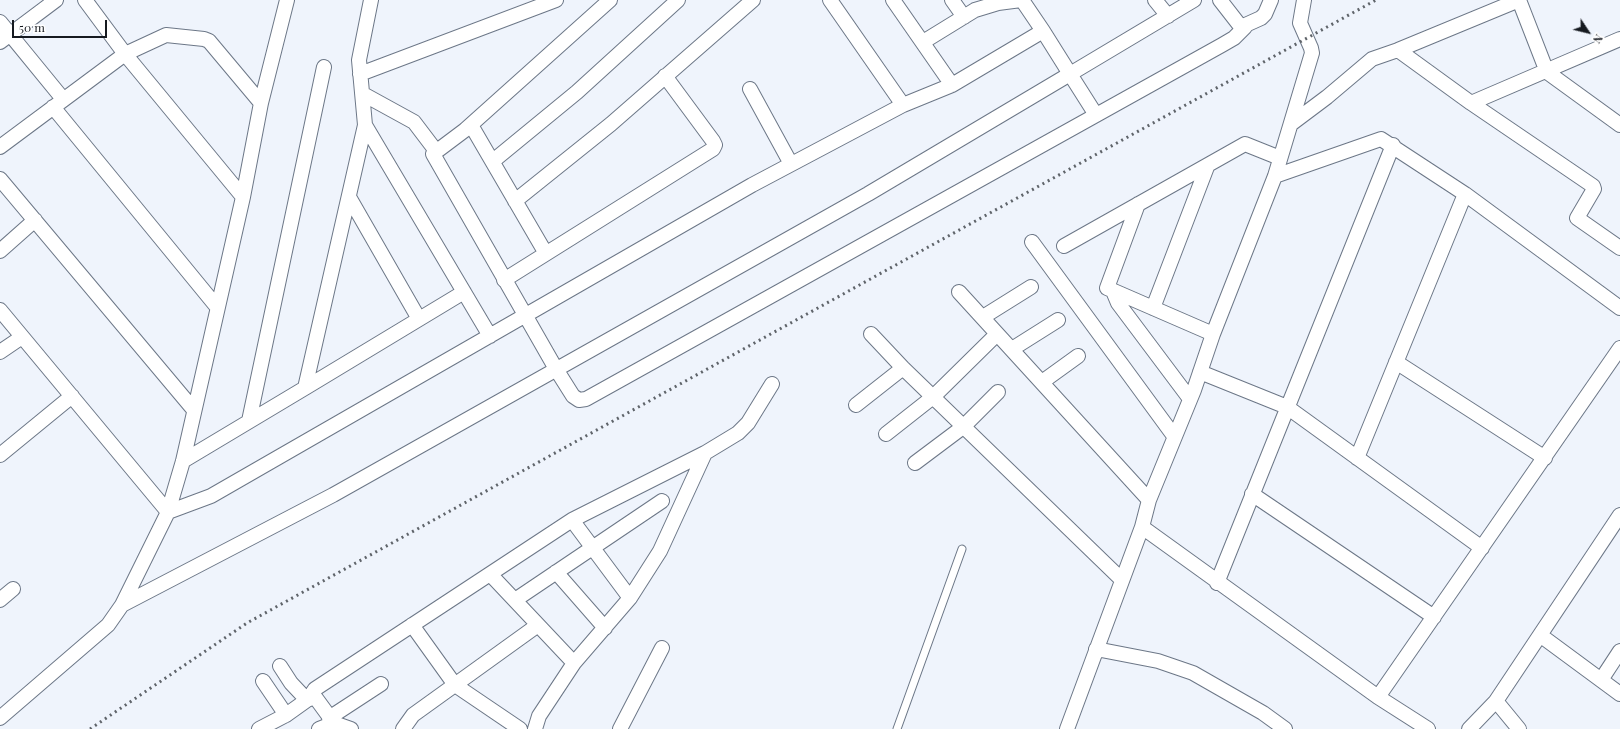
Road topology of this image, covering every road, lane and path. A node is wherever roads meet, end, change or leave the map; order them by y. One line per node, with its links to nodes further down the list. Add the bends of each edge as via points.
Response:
1 (56, 0): 24 (street)
2 (85, 0): 28 (street)
3 (287, 0): 38 (street)
4 (371, 0): 31 (street, via 359,60)
5 (556, 0): 31 (street)
6 (610, 0): 44 (street)
7 (678, 0): 50 (street, via 582,87)
8 (753, 0): 33 (street)
9 (830, 0): 40 (street)
10 (894, 0): 26 (street)
11 (952, 0): 19 (street)
12 (1022, 0): 19 (street, via 994,4); 23 (street)
13 (1155, 0): 20 (street)
14 (1194, 0): 20 (street)
15 (1220, 0): 22 (street, via 1238,25)
16 (1271, 0): 22 (street, via 1265,14)
17 (1305, 0): 42 (street, via 1300,23 1312,53)
18 (1519, 0): 27 (street); 30 (street)
19 (964, 16): 26 (street)
20 (1168, 16): 32 (street)
21 (0, 22): 24 (street)
22 (1245, 27): 41 (street, via 1234,38)
23 (1043, 31): 32 (street); 34 (street)
24 (5, 39): 37 (street)
25 (1620, 39): 30 (street)
26 (923, 42): 34 (street)
27 (1398, 50): 39 (street); 42 (street, via 1367,62)
28 (125, 54): 37 (street); 38 (street, via 166,35 204,39 213,45); 57 (street)
29 (324, 67): 102 (street)
30 (1547, 72): 39 (street); 45 (street)
31 (360, 74): 36 (street)
32 (1070, 74): 41 (street); 90 (street, via 868,194)
33 (665, 76): 58 (street, via 611,124); 65 (street, via 713,141 713,148)
34 (952, 84): 40 (street)
35 (750, 89): 51 (street)
36 (363, 94): 43 (street); 48 (street, via 414,122)
37 (58, 103): 47 (street); 71 (street)
38 (261, 103): 57 (street)
39 (1471, 103): 63 (street, via 1593,186 1594,189 1577,218)
40 (903, 105): 51 (street)
41 (1096, 115): 90 (street, via 586,399 579,400 573,396)
42 (1291, 124): 49 (street)
43 (366, 125): 56 (street); 69 (street)
44 (471, 125): 48 (street); 50 (street)
45 (1620, 125)
46 (1393, 146): 53 (street, via 1381,139); 55 (street); 100 (street)
47 (0, 147)
48 (436, 151): 66 (street, via 432,154 434,158)
49 (1280, 158): 52 (street, via 1245,144); 53 (street)
50 (493, 161): 58 (street)
51 (791, 164): 75 (street)
52 (1207, 167): 59 (street); 72 (street)
53 (1275, 176): 81 (street)
54 (0, 179): 60 (street)
55 (1465, 194): 73 (street); 88 (street)
56 (349, 196): 77 (street); 94 (street)
57 (243, 197): 71 (street)
58 (515, 201): 65 (street)
59 (1138, 204): 62 (street); 68 (street, via 1106,285)
60 (34, 220): 64 (street); 101 (street)
61 (1032, 242): 105 (street)
62 (1064, 246)
63 (1620, 248)
64 (0, 251)
65 (545, 252): 66 (street)
66 (504, 280): 75 (street)
67 (1031, 287): 76 (street)
68 (1113, 291): 72 (street); 98 (street, via 1118,303)
69 (464, 292): 77 (street); 82 (street)
70 (959, 292): 76 (street)
71 (217, 307): 101 (street)
72 (1153, 308): 81 (street)
73 (1620, 308)
74 (0, 310): 83 (street)
75 (525, 316): 82 (street); 90 (street)
76 (983, 318): 80 (street)
77 (419, 319): 94 (street)
78 (1058, 320): 85 (street)
79 (871, 334): 89 (street)
80 (998, 334): 85 (street); 97 (street)
81 (1213, 334): 91 (street)
82 (490, 336): 115 (street, via 211,496)
83 (22, 337): 86 (street); 96 (street)
84 (1620, 348): 109 (street)
85 (1012, 349): 92 (street)
86 (0, 352)
87 (1078, 356): 92 (street)
88 (1396, 362): 108 (street); 109 (street)
89 (903, 368): 97 (street); 99 (street)
90 (556, 369): 130 (street, via 333,495)
91 (1200, 372): 98 (street); 100 (street)
92 (1042, 382): 114 (street)
93 (772, 384): 106 (street, via 744,428)
94 (305, 388): 102 (street)
95 (998, 392): 103 (street)
96 (72, 396): 107 (street); 115 (street)
97 (933, 397): 103 (street); 104 (street)
98 (1190, 399): 105 (street)
99 (856, 406)
100 (1287, 407): 108 (street); 112 (street)
101 (194, 410): 110 (street)
102 (249, 421): 110 (street)
103 (963, 427): 111 (street); 124 (street)
104 (886, 434)
105 (1174, 436): 114 (street)
106 (704, 453): 117 (street); 127 (street, via 660,551)
107 (0, 455)
108 (1357, 458): 120 (street)
109 (1545, 458): 120 (street)
110 (183, 461): 115 (street)
111 (915, 463)
112 (1252, 494): 125 (street); 131 (street)
113 (662, 500): 119 (street)
114 (1149, 500): 118 (street)
115 (168, 512): 130 (street)
116 (1620, 515): 135 (street)
117 (572, 520): 119 (street); 123 (street)
118 (1142, 527): 124 (street); 125 (street)
119 (593, 548): 122 (street); 127 (street)
120 (1482, 548): 131 (street)
121 (962, 549): 160 (lane)
122 (556, 572): 129 (street); 134 (street)
123 (490, 574): 129 (street); 133 (street)
124 (1121, 579): 137 (street)
125 (1217, 583): 146 (street)
126 (13, 588): 128 (street)
127 (630, 598): 134 (street)
128 (0, 600)
129 (515, 600): 132 (street)
130 (122, 604): 150 (street, via 108,625)
131 (1434, 617): 146 (street)
132 (538, 624): 139 (street); 144 (street)
133 (412, 625): 144 (street); 147 (street, via 315,689)
134 (605, 628): 139 (street)
135 (1540, 635): 141 (street); 148 (street)
136 (662, 648): 159 (street)
137 (1096, 649): 161 (street); 162 (street, via 1158,661 1193,673 1263,713)
138 (1620, 651): 141 (street)
139 (574, 663): 158 (street, via 539,716)
140 (280, 666): 147 (street, via 291,683)
141 (1601, 680): 145 (street)
142 (263, 681): 149 (street)
143 (381, 684): 151 (street)
144 (455, 685): 156 (street, via 413,715); 157 (street)
145 (1620, 694)
146 (1378, 697): 163 (street)
147 (311, 699): 149 (street); 151 (street)
148 (1496, 701): 152 (street); 164 (street)
149 (286, 715): 153 (street)
150 (0, 718)
151 (331, 721): 154 (street); 155 (street)
152 (1518, 728)
153 (259, 729)
154 (319, 729)
155 (351, 729)
156 (403, 729)
157 (520, 729)
158 (536, 729)
159 (620, 729)
160 (896, 729)
161 (1067, 729)
162 (1285, 729)
163 (1428, 729)
164 (1470, 729)

